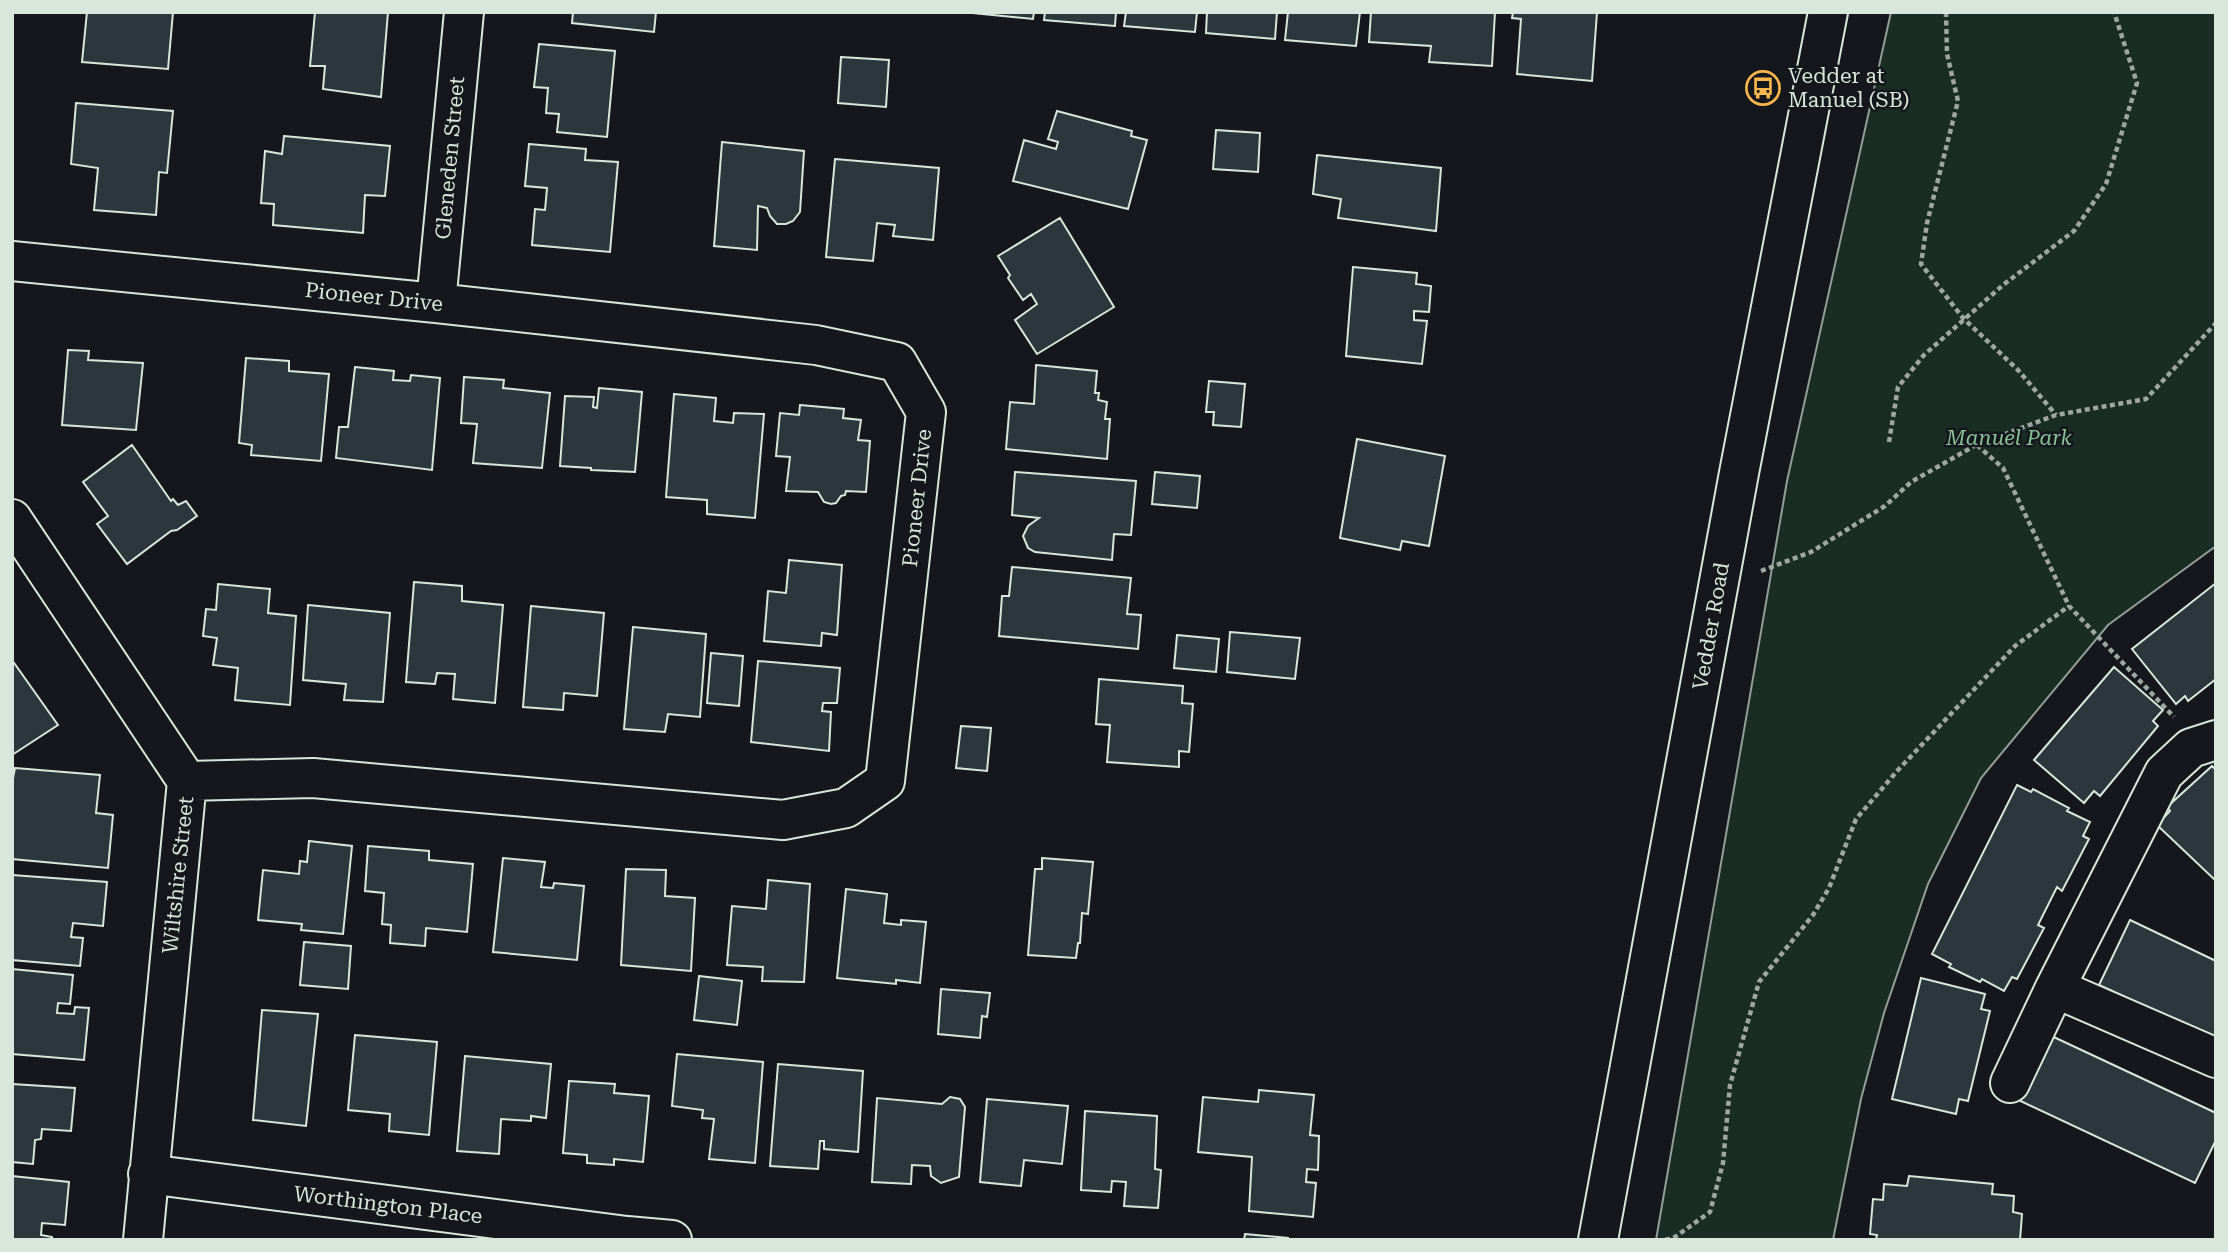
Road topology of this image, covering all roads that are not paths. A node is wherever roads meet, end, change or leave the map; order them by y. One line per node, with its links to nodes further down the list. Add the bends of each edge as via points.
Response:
1 (464, 12): 4 (street, Gleneden Street)
2 (1828, 12): 15 (street, Vedder Road)
3 (12, 261): 4 (street, Pioneer Drive)
4 (436, 303): 7 (street, Pioneer Drive, via 816,345 897,362 926,412 886,781 846,808 783,820 313,778)
5 (12, 519): 7 (street, Wiltshire Street)
6 (2203, 744): 8 (street, via 2164,773)
7 (187, 781): 11 (street, Wiltshire Street)
8 (2055, 988): 9 (street); 10 (street)
9 (2216, 1058)
10 (2010, 1083)
11 (148, 1174): 12 (street, Worthington Place); 13 (street, Wiltshire Street)
12 (627, 1238): 14 (street, Worthington Place)
13 (143, 1240)
14 (672, 1240)
15 (1598, 1240)

